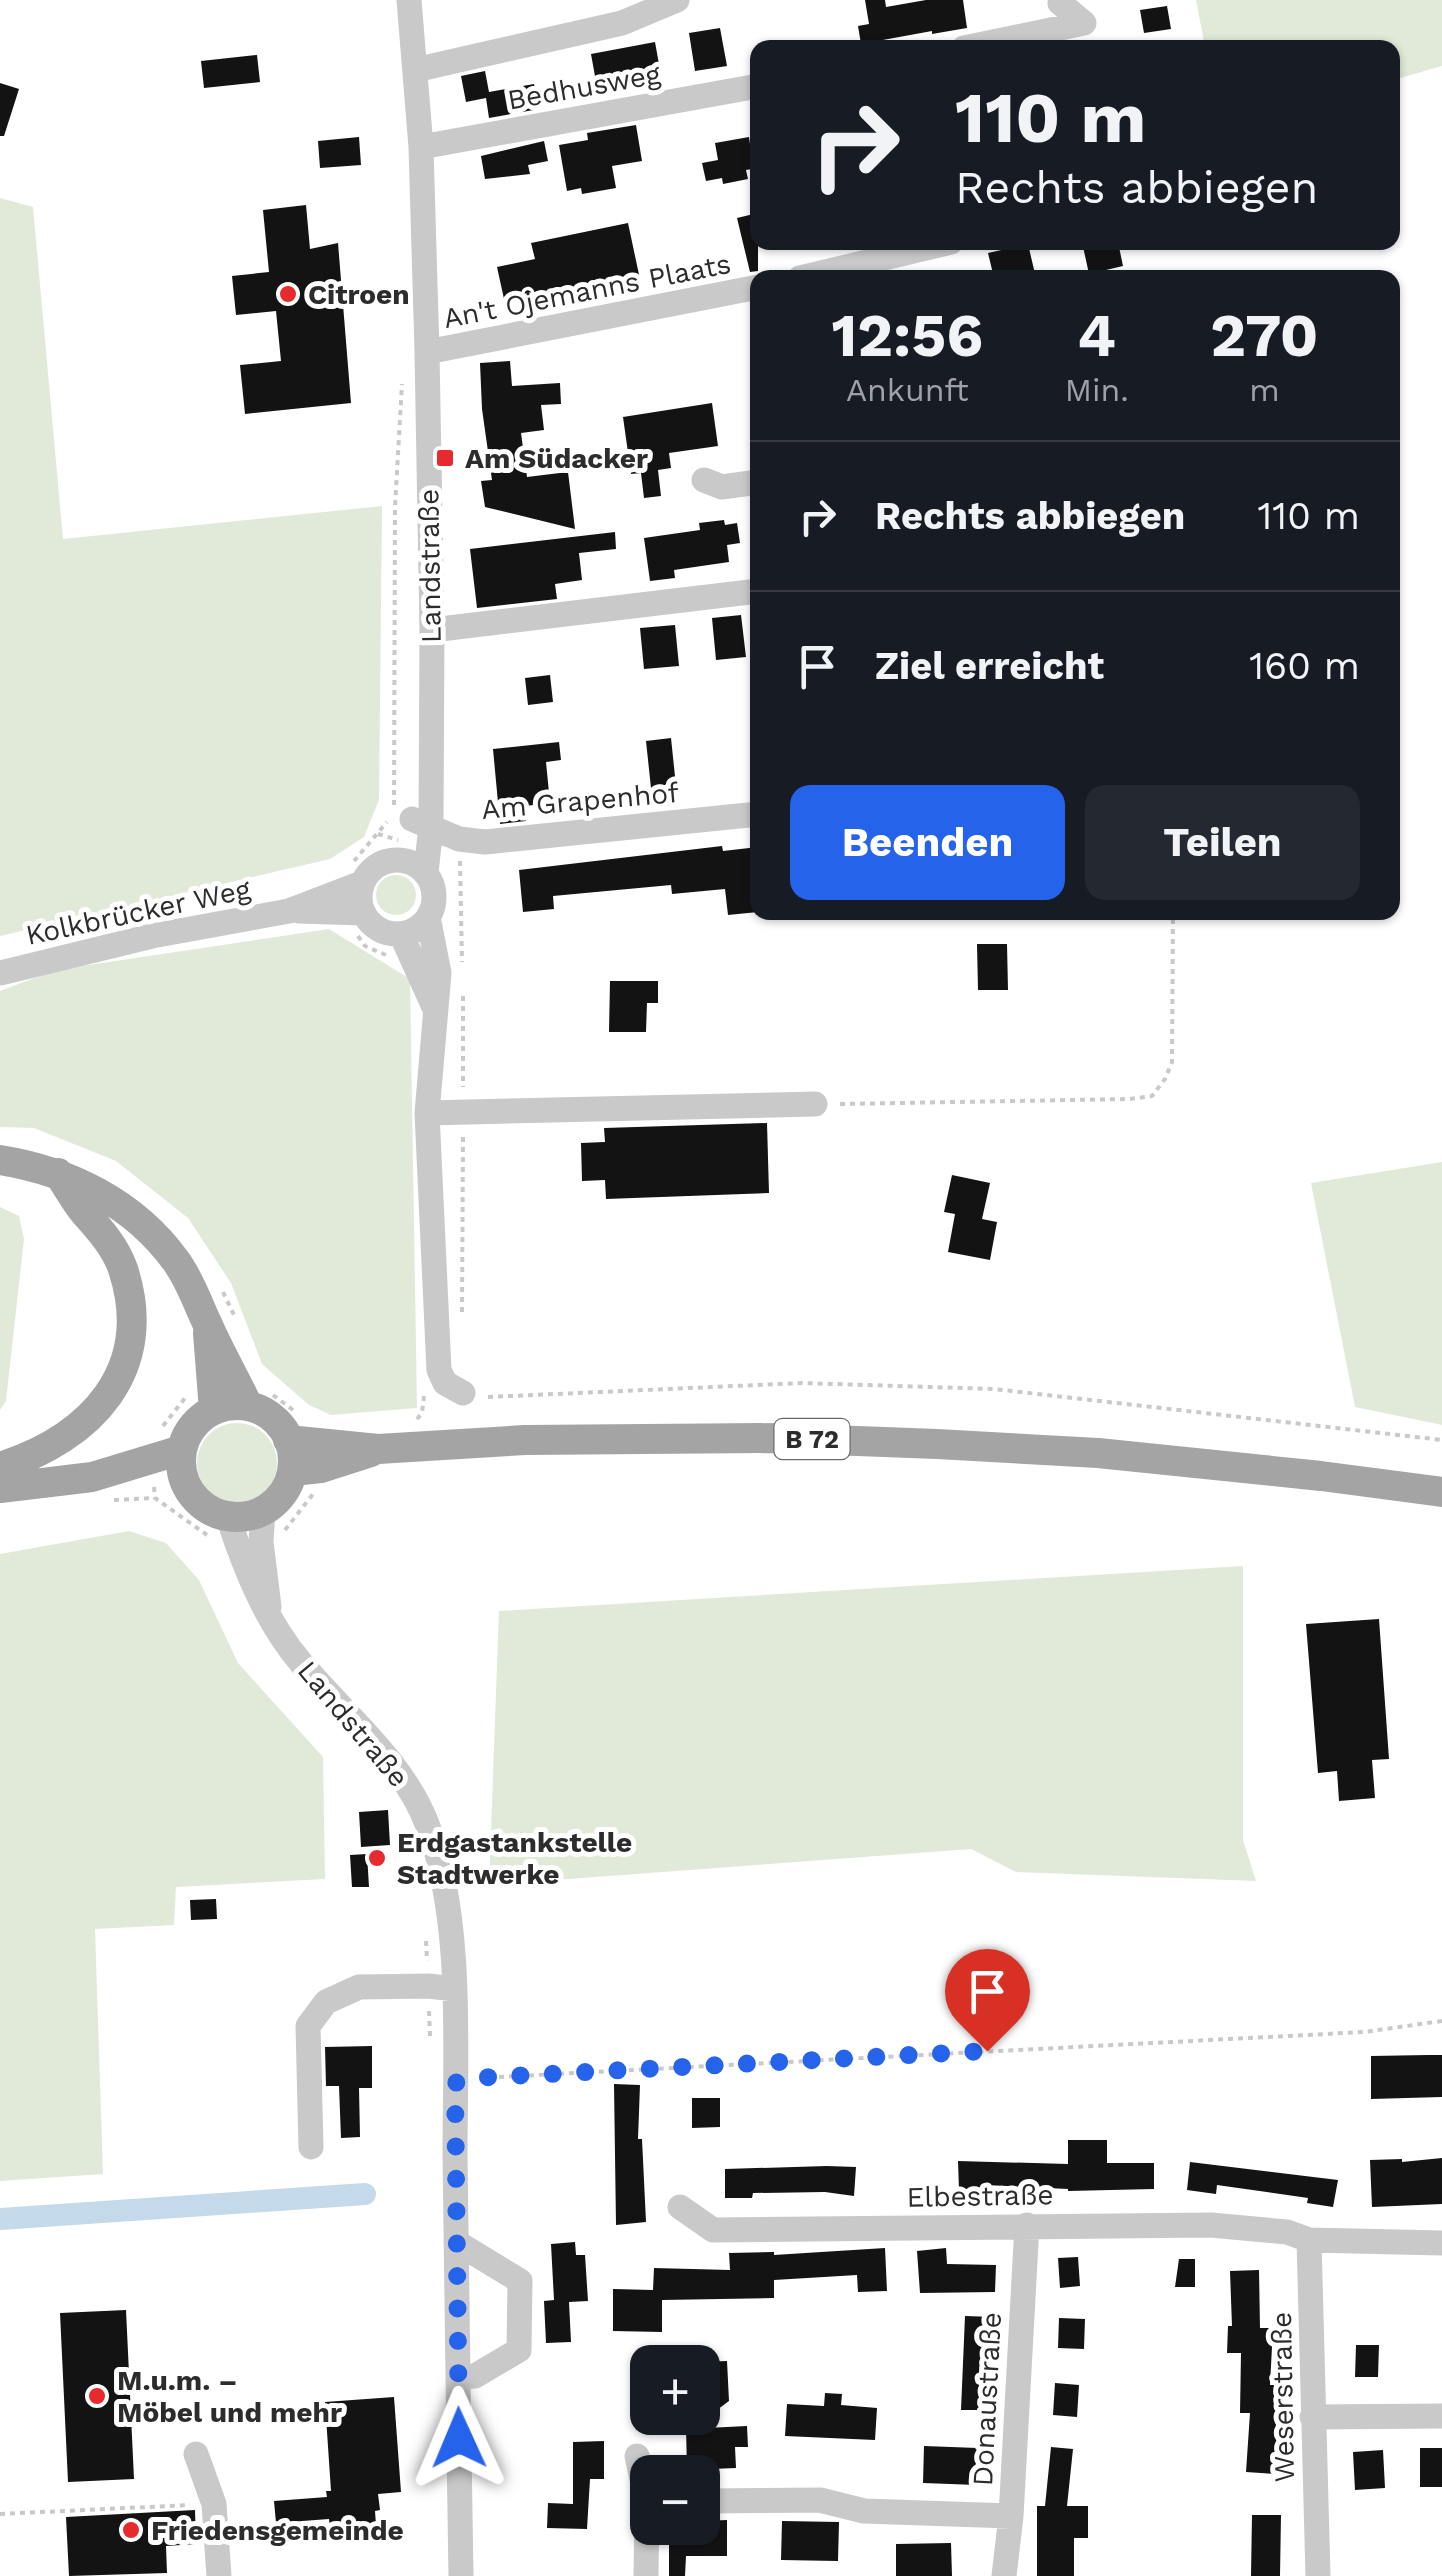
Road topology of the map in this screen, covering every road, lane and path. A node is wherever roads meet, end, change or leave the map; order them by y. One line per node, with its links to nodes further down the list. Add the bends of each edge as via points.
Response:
1 (409, 0): 5 (street, Landstraße)
2 (677, 0): 5 (street, via 622,23)
3 (1078, 18): 4 (street)
4 (994, 40)
5 (416, 70): 7 (street, Landstraße)
6 (750, 87): 7 (street, Bedhusweg)
7 (422, 147): 11 (street, Landstraße)
8 (917, 250): 9 (street)
9 (834, 270)
10 (750, 290): 11 (street, An't Ojemanns Plaats)
11 (428, 352): 16 (street, Landstraße)
12 (402, 381): 22 (path, via 395,800)
13 (704, 480): 14 (street, via 722,487)
14 (750, 483)
15 (750, 592): 16 (street)
16 (432, 630): 18 (street, Landstraße, via 429,774)
17 (750, 815): 18 (street, Am Grapenhof, via 486,842 459,839)
18 (421, 822): 19 (street, Landstraße); 21 (street, Landstraße)
19 (396, 859): 21 (street); 22 (street)
20 (460, 866): 27 (path)
21 (426, 873): 25 (street, via 434,894)
22 (354, 876): 23 (street, Kolkbrücker Weg); 24 (street)
23 (289, 911): 24 (street, Kolkbrücker Weg); 29 (street, Kolkbrücker Weg)
24 (363, 913): 28 (street, via 378,930)
25 (428, 917): 28 (street); 30 (street, via 439,973)
26 (1173, 920): 31 (path, via 1172,1062 1152,1096)
27 (462, 923)
28 (400, 934): 30 (street)
29 (0, 973)
30 (434, 1008): 32 (street)
31 (815, 1104): 32 (street)
32 (427, 1114): 37 (street, via 438,1370 445,1384)
33 (0, 1160): 34 (main road)
34 (58, 1173): 35 (main road, via 120,1206 155,1236 177,1263); 45 (main road, via 123,1268 130,1340 118,1379 77,1431)
35 (207, 1324): 38 (main road); 39 (main road)
36 (424, 1385): 40 (path, via 422,1413)
37 (463, 1393): 42 (path, via 802,1384 994,1389)
38 (259, 1399): 39 (main road); 41 (path); 41 (main road, via 264,1412)
39 (214, 1410): 43 (main road, via 188,1433)
40 (409, 1423)
41 (292, 1426): 44 (main road, B 72); 46 (main road)
42 (1442, 1440)
43 (182, 1450): 47 (main road); 48 (main road)
44 (378, 1450): 46 (main road, B 72); 50 (main road, B 72, via 584,1440 937,1444 1116,1454)
45 (0, 1467)
46 (292, 1471): 51 (main road)
47 (92, 1477): 48 (main road); 49 (main road)
48 (186, 1485): 52 (main road, via 211,1512)
49 (0, 1488)
50 (1442, 1492)
51 (263, 1511): 52 (main road); 53 (street, Landstraße)
52 (228, 1517): 53 (street, Landstraße, via 249,1580)
53 (269, 1612): 56 (street, Landstraße, via 299,1661 389,1760 427,1822 443,1876)
54 (426, 1930): 55 (path)
55 (428, 1986): 56 (street); 58 (path); 60 (street, via 358,1987 326,2002 308,2026)
56 (455, 1989): 59 (street, Landstraße)
57 (1442, 2021): 59 (path, via 1364,2032)
58 (430, 2042)
59 (455, 2080): 64 (street, Landstraße)
60 (311, 2147)
61 (680, 2207): 62 (street, Elbestraße, via 713,2230)
62 (1027, 2225): 63 (street, Elbestraße, via 1211,2225); 73 (street, Donaustraße)
63 (1298, 2236): 65 (street, Elbestraße); 68 (street, Weserstraße)
64 (456, 2242): 66 (street, Landstraße); 66 (street, via 520,2281 519,2350 475,2376)
65 (1442, 2243)
66 (458, 2377): 76 (street, Landstraße)
67 (1442, 2416): 68 (street)
68 (1312, 2417): 79 (street, Weserstraße)
69 (196, 2454): 71 (street)
70 (720, 2502): 73 (street, via 820,2500 864,2511)
71 (214, 2504): 72 (path); 75 (street)
72 (0, 2514)
73 (1011, 2516): 78 (street, Donaustraße)
74 (646, 2545): 77 (street)
75 (219, 2576)
76 (461, 2576)
77 (646, 2576)
78 (1004, 2576)
79 (1318, 2576)

